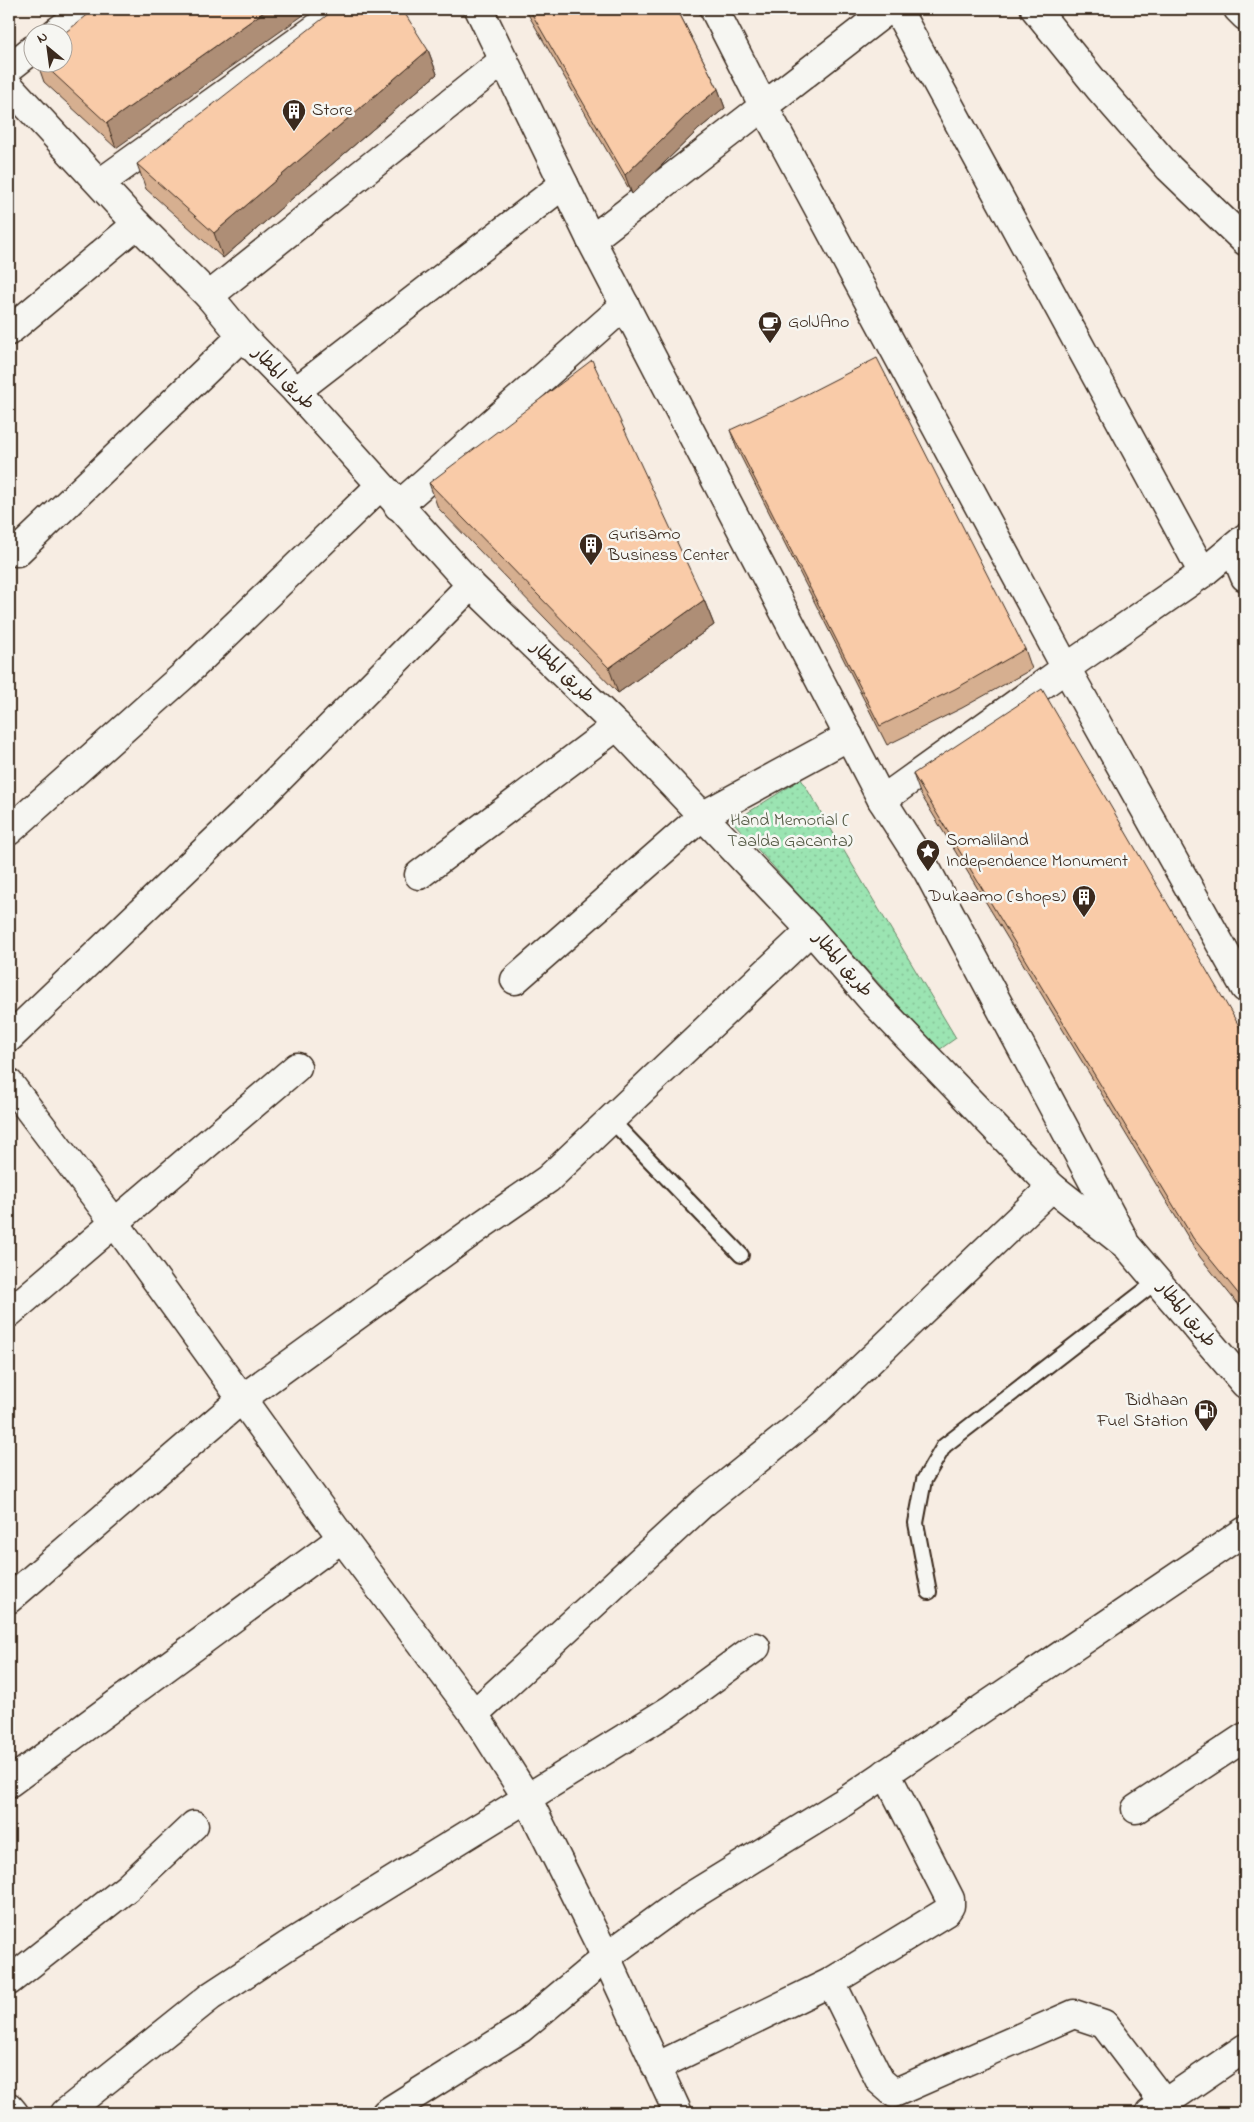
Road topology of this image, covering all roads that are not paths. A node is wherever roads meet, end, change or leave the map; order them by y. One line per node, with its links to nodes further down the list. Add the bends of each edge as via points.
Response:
1 (88, 9): 10 (street)
2 (342, 9): 16 (street)
3 (480, 9): 12 (street, طريق المطار)
4 (714, 9): 15 (street)
5 (889, 9): 15 (street)
6 (897, 9): 30 (street)
7 (1035, 9): 20 (street, via 1163,160)
8 (1238, 9): 9 (street)
9 (1245, 16)
10 (70, 22)
11 (22, 58): 13 (street)
12 (504, 60): 17 (street, طريق المطار); 21 (street)
13 (9, 68)
14 (9, 86): 16 (street, طريق المطار)
15 (764, 107): 19 (street); 33 (street)
16 (100, 183): 18 (street, طريق المطار)
17 (564, 184): 19 (street, طريق المطار); 25 (street)
18 (137, 224): 21 (street, طريق المطار); 23 (street)
19 (591, 240): 22 (street, طريق المطار)
20 (1245, 241)
21 (209, 296): 24 (street, طريق المطار)
22 (625, 305): 27 (street); 35 (street, طريق المطار)
23 (9, 331)
24 (242, 336): 25 (street, طريق المطار); 29 (street)
25 (296, 391): 26 (street, طريق المطار)
26 (380, 486): 27 (street, طريق المطار); 38 (street, via 184,675)
27 (398, 506): 32 (street, طريق المطار)
28 (1239, 543): 30 (street); 31 (street)
29 (17, 552)
30 (1203, 573): 33 (street)
31 (1245, 577)
32 (471, 585): 34 (street, طريق المطار); 43 (street, via 263,795)
33 (1066, 668): 36 (street); 42 (street)
34 (617, 726): 37 (street, طريق المطار); 39 (street)
35 (849, 736): 36 (street, طريق المطار); 37 (street)
36 (882, 800): 49 (street, طريق المطار, via 928,872)
37 (702, 816): 40 (street, طريق المطار); 41 (street)
38 (9, 831)
39 (419, 875)
40 (811, 930): 46 (street); 47 (street, طريق المطار, via 873,1001)
41 (516, 980)
42 (1245, 988)
43 (9, 1038)
44 (297, 1067): 48 (street)
45 (11, 1089): 48 (street)
46 (611, 1120): 50 (lane); 54 (street, via 548,1179)
47 (1052, 1188): 49 (street, طريق المطار); 60 (street, via 815,1413 702,1504)
48 (115, 1223): 52 (street); 54 (street)
49 (1127, 1246): 51 (street, طريق المطار)
50 (741, 1256)
51 (1157, 1281): 53 (street, طريق المطار); 57 (lane, via 944,1446 924,1480 916,1523)
52 (9, 1312)
53 (1245, 1384)
54 (243, 1398): 56 (street); 58 (street)
55 (1245, 1530): 62 (street)
56 (342, 1538): 60 (street); 63 (street)
57 (928, 1592)
58 (9, 1598)
59 (756, 1647): 64 (street, via 670,1710)
60 (474, 1714): 64 (street)
61 (1245, 1736): 65 (street)
62 (886, 1773): 67 (street, via 680,1903); 69 (street, via 950,1899 950,1906 946,1912)
63 (9, 1783)
64 (527, 1798): 67 (street); 75 (street, via 211,1996)
65 (1136, 1809)
66 (194, 1825): 68 (street, via 127,1888)
67 (606, 1957): 71 (street); 76 (street, via 520,2028)
68 (9, 1981)
69 (831, 1982): 71 (street); 73 (street, via 880,2081 894,2093 1074,2014 1104,2024)
70 (1245, 2048): 73 (street)
71 (656, 2067): 77 (street)
72 (9, 2106): 74 (street)
73 (1157, 2109)
74 (14, 2113)
75 (65, 2113)
76 (386, 2113)
77 (678, 2113)

